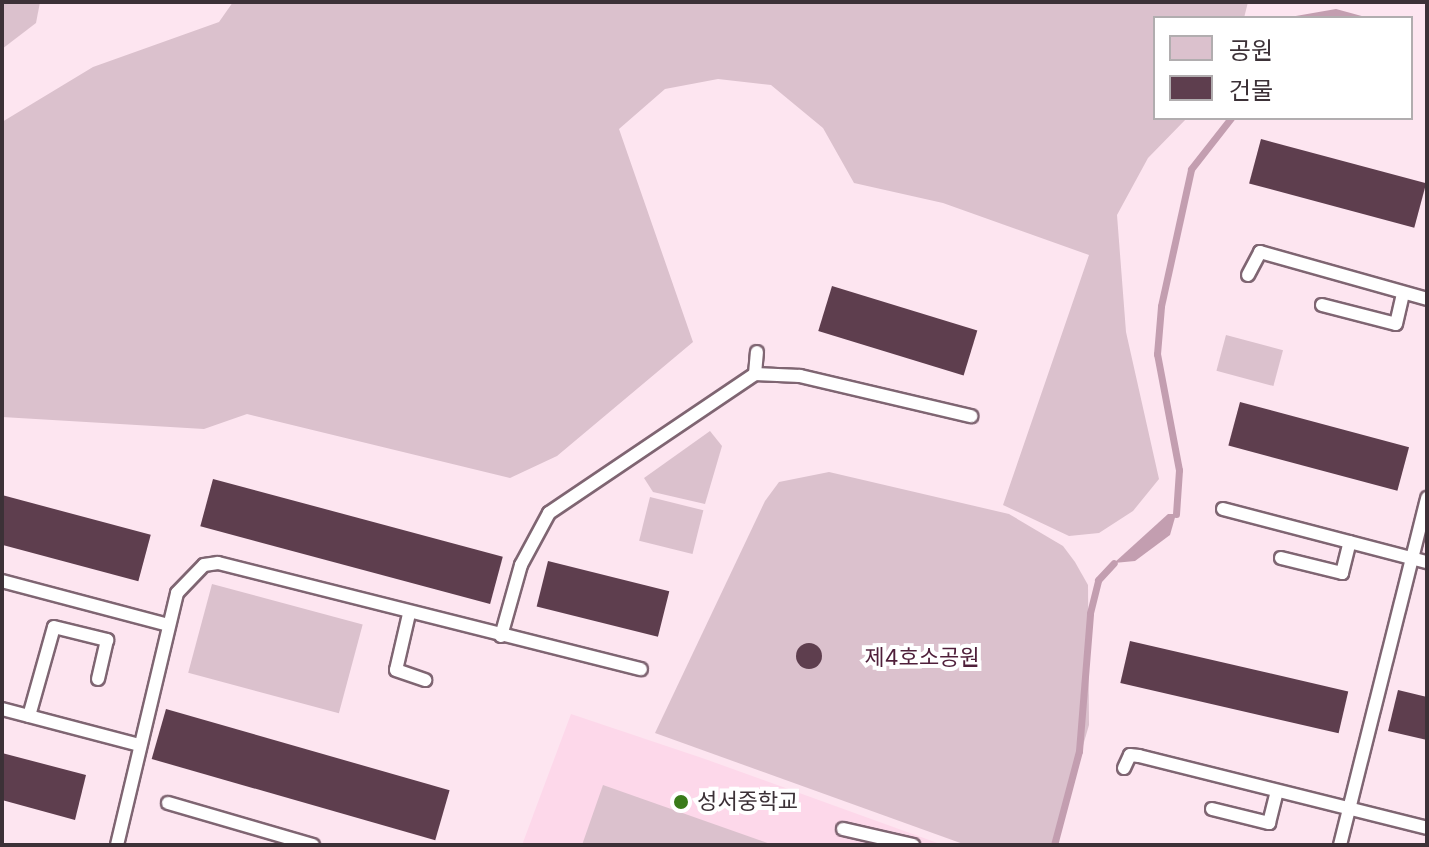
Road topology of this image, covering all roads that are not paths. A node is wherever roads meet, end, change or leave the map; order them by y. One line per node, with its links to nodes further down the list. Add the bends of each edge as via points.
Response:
1 (1248, 275): 2 (lane, via 1260,252)
2 (1403, 293): 3 (lane); 4 (lane, via 1396,324)
3 (1427, 299)
4 (1322, 305)
5 (757, 352): 6 (lane)
6 (755, 374): 7 (lane, via 800,376); 19 (lane, via 549,513 521,565)
7 (971, 416)
8 (1427, 498): 12 (lane)
9 (1223, 509): 10 (lane)
10 (1350, 542): 11 (lane, via 1342,573); 12 (lane)
11 (1281, 558)
12 (1413, 558): 13 (lane); 30 (lane)
13 (1427, 562)
14 (2, 581): 17 (lane)
15 (57, 613): 18 (lane)
16 (409, 614): 17 (lane, via 218,563 182,582); 19 (lane); 22 (lane, via 396,670)
17 (168, 625): 25 (lane)
18 (54, 627): 21 (lane, via 107,640); 24 (lane)
19 (501, 636): 20 (lane)
20 (641, 669)
21 (98, 679)
22 (425, 680)
23 (2, 709): 24 (lane)
24 (29, 716): 25 (lane)
25 (139, 745): 34 (lane)
26 (1124, 768): 27 (lane, via 1130,755 1139,756)
27 (1277, 791): 29 (lane, via 1269,823); 30 (lane)
28 (168, 803): 33 (lane)
29 (1212, 809)
30 (1350, 809): 31 (lane); 37 (lane)
31 (1427, 828)
32 (843, 829): 36 (lane)
33 (278, 839): 35 (lane)
34 (117, 845)
35 (313, 845)
36 (913, 845)
37 (1340, 845)

